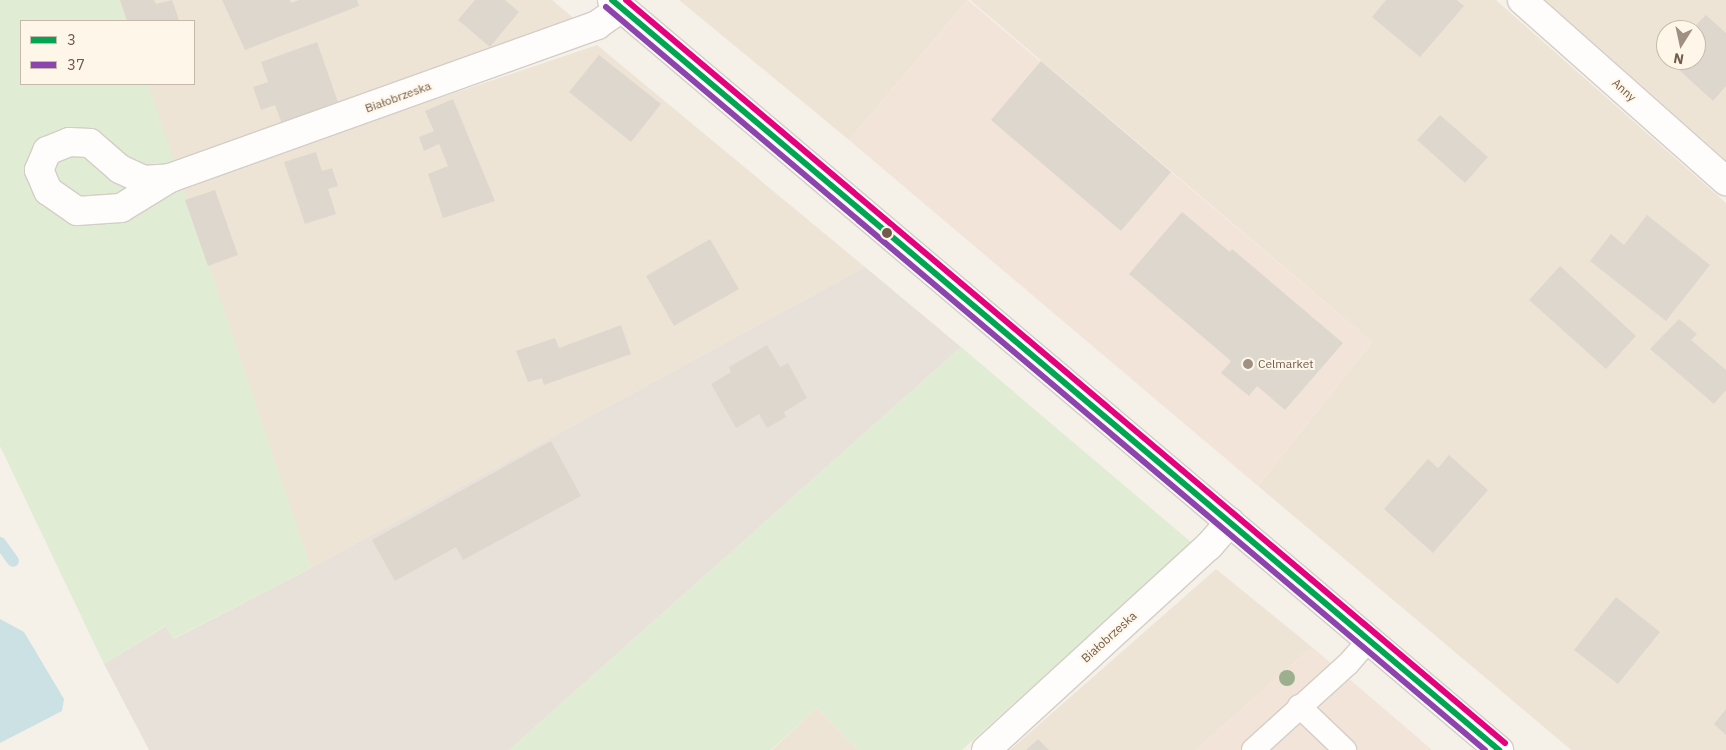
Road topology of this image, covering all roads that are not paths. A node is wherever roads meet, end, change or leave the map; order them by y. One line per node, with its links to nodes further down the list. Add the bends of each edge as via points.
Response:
1 (1522, 0): 4 (main road, Anny)
2 (617, 4): 3 (main road, Białobrzeska, via 597,25); 5 (main road, Białobrzeska)
3 (170, 178)
4 (1726, 181)
5 (1230, 522): 6 (main road, Białobrzeska); 8 (main road, Białobrzeska, via 1210,546)
6 (1369, 640): 7 (lane, via 1348,664); 11 (main road, Białobrzeska)
7 (1299, 706): 9 (lane); 10 (lane)
8 (986, 750)
9 (1253, 750)
10 (1345, 750)
11 (1499, 750)

